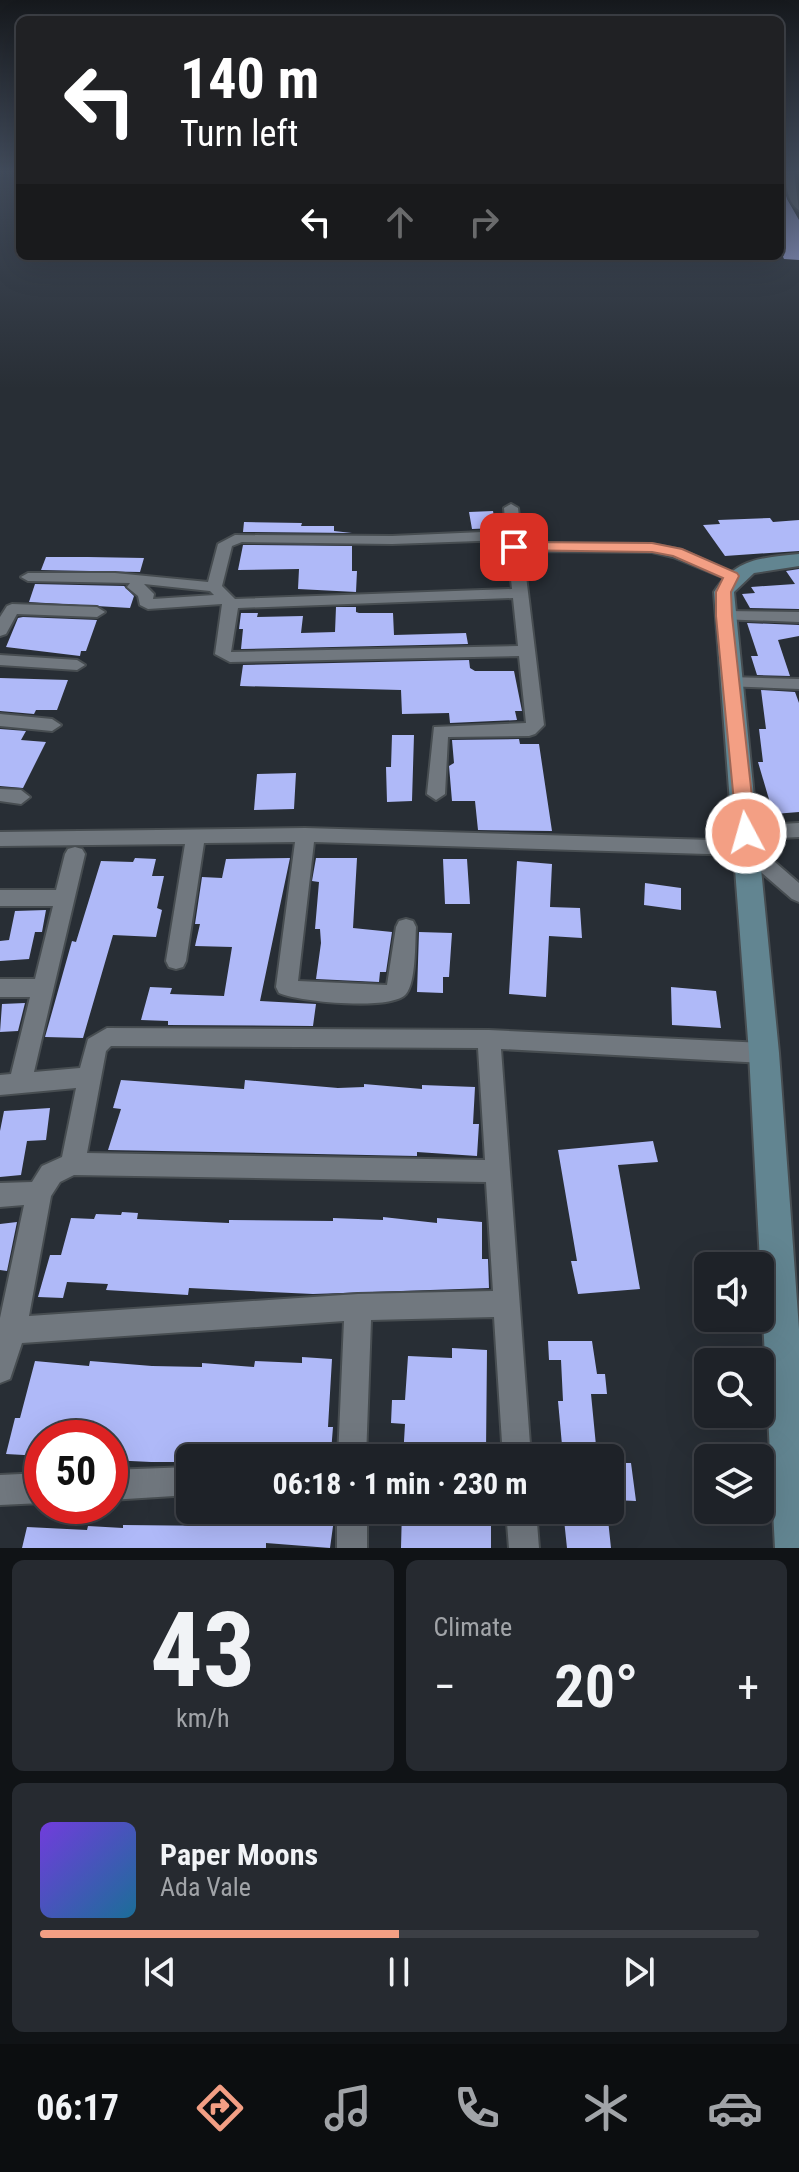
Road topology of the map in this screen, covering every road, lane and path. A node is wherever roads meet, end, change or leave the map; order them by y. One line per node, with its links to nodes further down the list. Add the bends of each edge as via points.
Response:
1 (511, 508): 2 (street)
2 (514, 541): 4 (street, via 652,548); 7 (street); 8 (street, via 240,538 225,544)
3 (799, 560): 4 (main road, via 750,567)
4 (732, 576): 10 (main road, via 724,592)
5 (28, 577): 6 (street)
6 (140, 579): 8 (street); 8 (street, via 135,587 146,594 148,604)
7 (521, 593): 8 (street); 13 (street)
8 (223, 597): 13 (street, via 223,654 230,657)
9 (97, 612): 12 (street, via 12,609)
10 (724, 616): 11 (street); 16 (main road)
11 (799, 617)
12 (0, 631)
13 (527, 651): 20 (street, via 534,729 440,731)
14 (0, 660): 15 (street)
15 (77, 665)
16 (730, 682): 17 (street); 27 (main road)
17 (799, 684)
18 (0, 720): 19 (street)
19 (52, 725)
20 (436, 794)
21 (0, 795): 22 (street)
22 (21, 797)
23 (799, 830): 27 (street)
24 (305, 835): 26 (street); 27 (street); 32 (street, via 287,987 394,992 400,986)
25 (0, 839): 26 (street)
26 (195, 839): 33 (street)
27 (746, 840): 29 (street); 37 (main road)
28 (75, 854): 31 (street)
29 (799, 894)
30 (0, 898): 31 (street)
31 (65, 898): 35 (street)
32 (406, 927)
33 (176, 961)
34 (0, 988): 35 (street)
35 (43, 988): 39 (street)
36 (489, 1039): 37 (street); 38 (street, via 107,1037 96,1046); 41 (street)
37 (764, 1053): 50 (main road)
38 (90, 1077): 39 (street); 40 (street)
39 (10, 1085)
40 (73, 1164): 41 (street); 42 (street, via 51,1174)
41 (497, 1171): 44 (street)
42 (39, 1193): 43 (street); 46 (street)
43 (0, 1195)
44 (506, 1304): 45 (street); 49 (street)
45 (358, 1307): 46 (street); 48 (street)
46 (6, 1331): 47 (street)
47 (0, 1369)
48 (353, 1444)
49 (516, 1444)
50 (794, 1456): 59 (main road)
51 (176, 1482): 52 (street)
52 (128, 1484)
53 (24, 1489): 54 (street)
54 (0, 1490)
55 (352, 1524): 57 (street)
56 (522, 1524): 58 (street)
57 (352, 1548)
58 (524, 1548)
59 (795, 1548)

